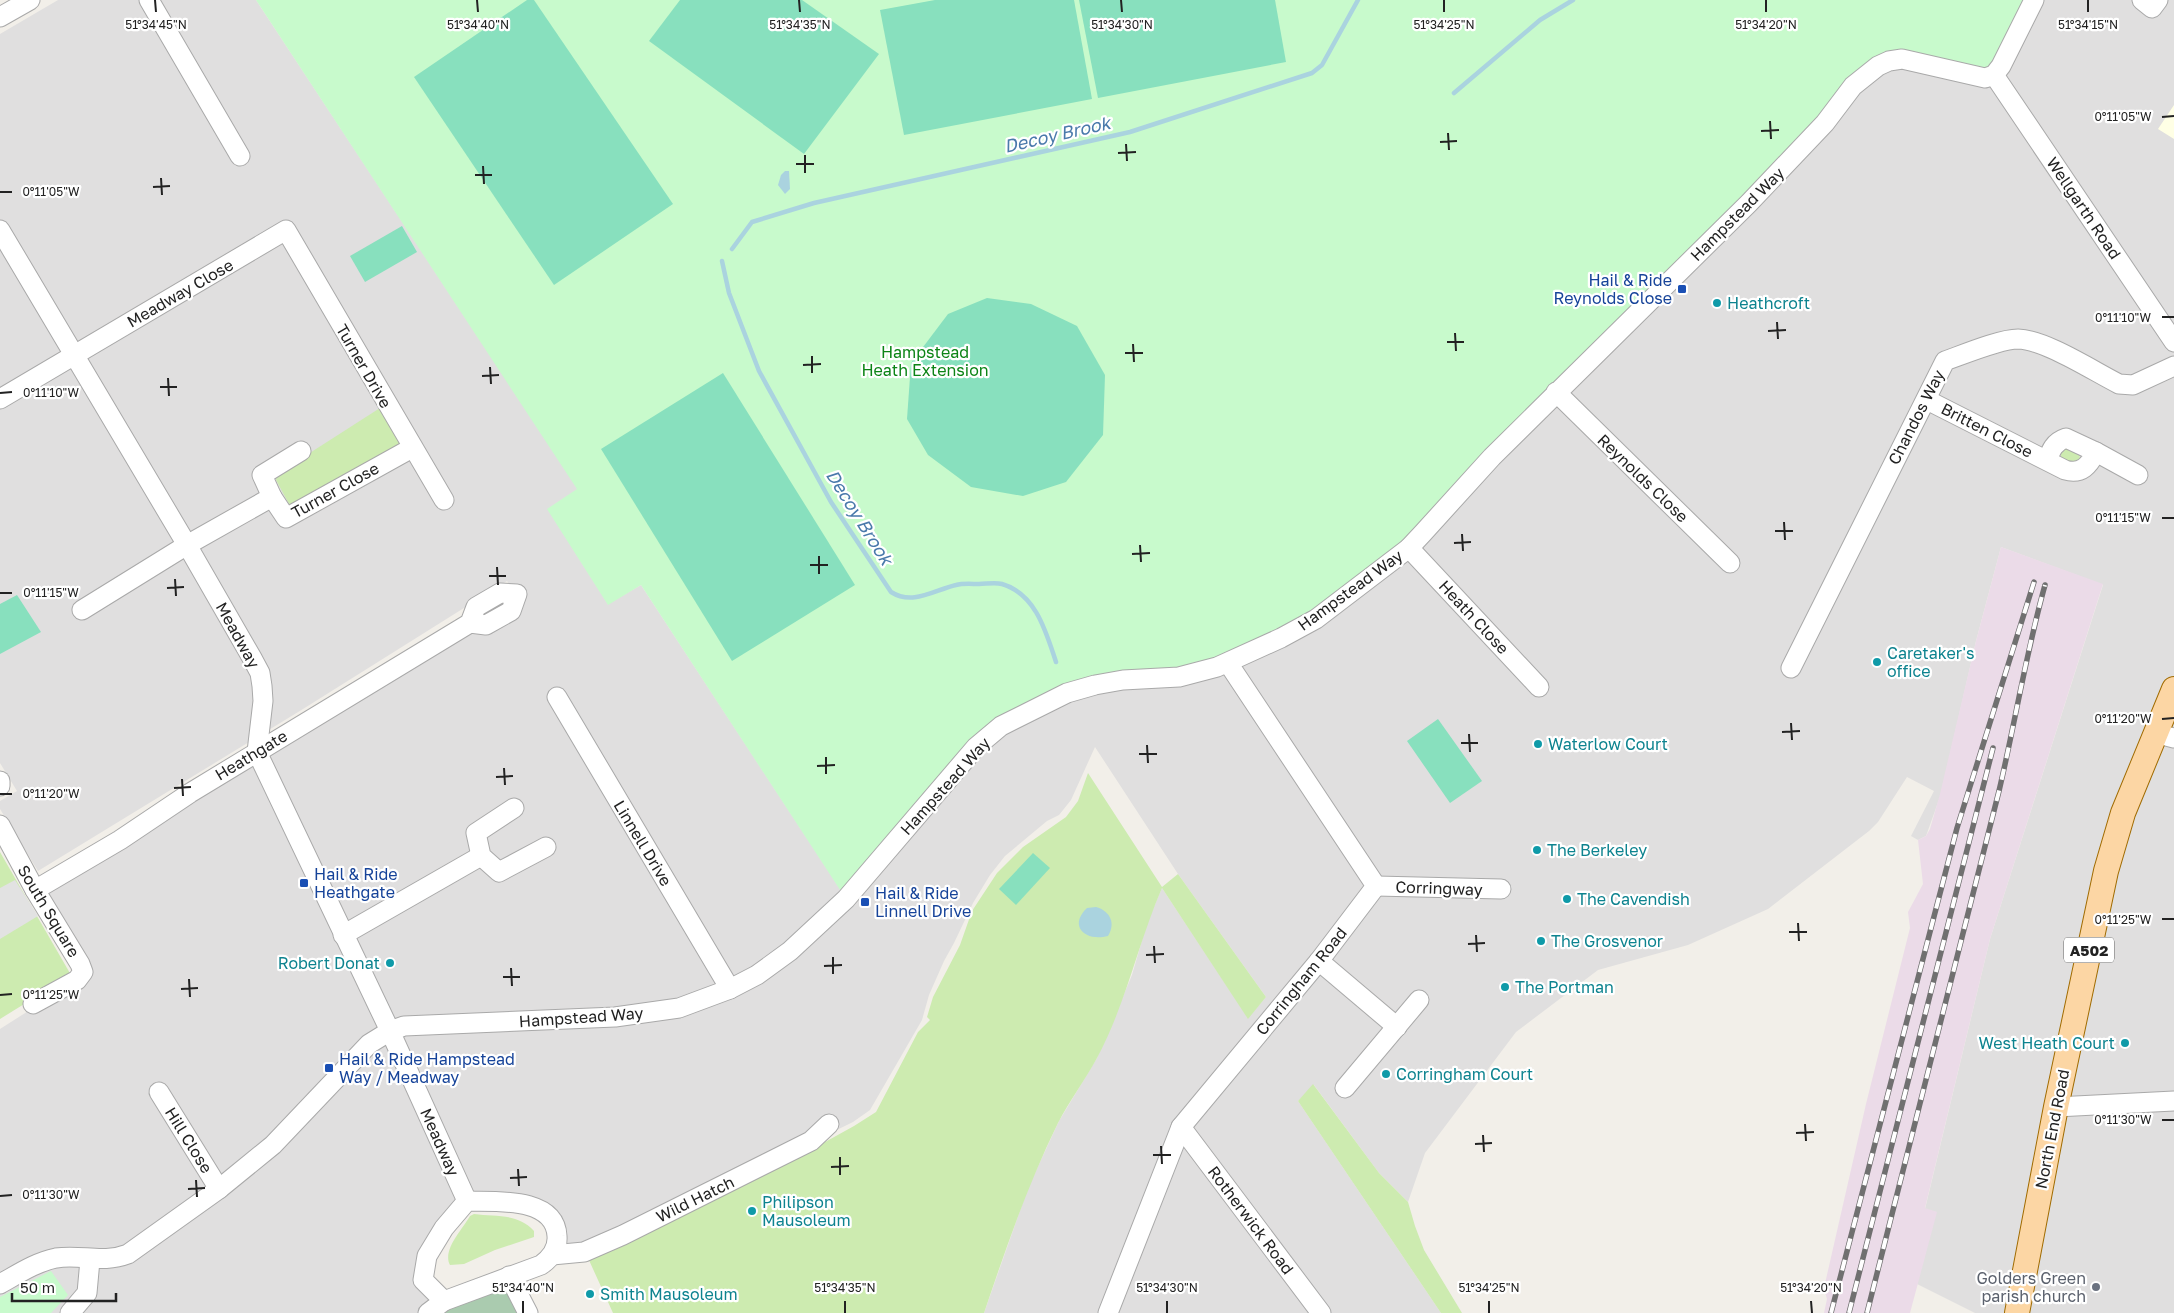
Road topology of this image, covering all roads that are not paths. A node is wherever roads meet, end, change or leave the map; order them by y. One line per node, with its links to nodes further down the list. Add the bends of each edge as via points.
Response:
1 (30, 0): 6 (street)
2 (149, 0): 8 (street)
3 (2034, 0): 7 (street)
4 (2142, 0): 5 (street, via 2152,8)
5 (2158, 0)
6 (0, 17)
7 (1994, 75): 11 (street, Wellgarth Road); 14 (street, Hampstead Way, via 1985,78 1902,59 1889,61 1866,74 1826,123 1741,211)
8 (240, 156)
9 (0, 230): 12 (street, Meadway)
10 (286, 230): 12 (street, Meadway Close); 17 (street, Turner Drive)
11 (2174, 342)
12 (73, 355): 15 (street, Meadway Close); 24 (street, Meadway)
13 (2174, 366): 16 (street, Chandos Way, via 2133,384 2119,384 2039,344 2017,339 1945,361)
14 (1556, 392): 25 (street, Hampstead Way); 26 (street, Reynolds Close)
15 (0, 399)
16 (1926, 400): 20 (street, Britten Close); 30 (street, Chandos Way)
17 (412, 448): 22 (street, Turner Close, via 286,518); 23 (street, Turner Drive)
18 (301, 451): 22 (street, via 262,475)
19 (2096, 452): 20 (street, Britten Close, via 2086,469 2078,472 2065,470); 20 (street, Britten Close, via 2066,438 2054,445); 21 (street)
20 (2047, 460)
21 (2138, 474)
22 (272, 497): 24 (street, Turner Close)
23 (444, 500)
24 (187, 544): 27 (street, Turner Close); 35 (street, Meadway, via 260,673 263,701)
25 (1409, 548): 29 (street, Hampstead Way, via 1316,619); 31 (street, Heath Close)
26 (1730, 563)
27 (82, 610)
28 (470, 623): 35 (street, Heathgate)
29 (1228, 662): 42 (street); 47 (street, Hampstead Way, via 1179,677 1123,680 1077,689 1001,726 976,747 846,899 790,951 757,975)
30 (1791, 668)
31 (1540, 687)
32 (2174, 689): 34 (main road, North End Road / A502)
33 (557, 696): 47 (street, Linnell Drive)
34 (2164, 735): 55 (main road, North End Road / A502, via 2123,813 2106,871)
35 (257, 752): 44 (street, Heathgate); 45 (street, Meadway)
36 (0, 781): 37 (street)
37 (0, 786)
38 (514, 808): 41 (street, via 476,833)
39 (0, 825): 44 (street, South Square)
40 (546, 847): 41 (street, via 499,872)
41 (481, 856): 45 (street)
42 (1376, 886): 43 (street, Corringway); 46 (street, Corringham Road)
43 (1501, 889)
44 (35, 890): 49 (street, South Square, via 82,972 77,980)
45 (343, 935): 51 (street, Meadway)
46 (1320, 961): 50 (street); 57 (street, Corringham Road)
47 (730, 989): 51 (street, Hampstead Way, via 679,1008 615,1017 404,1026)
48 (1419, 1000): 50 (street)
49 (33, 1004)
50 (1397, 1028): 52 (street)
51 (390, 1031): 58 (street, Hampstead Way, via 369,1044 272,1146); 59 (street, Meadway)
52 (1344, 1088)
53 (159, 1092): 58 (street, Hill Close)
54 (2174, 1101): 55 (street)
55 (2056, 1108): 70 (main road, North End Road / A502)
56 (829, 1124): 60 (street, Wild Hatch, via 811,1141 623,1235 584,1252)
57 (1181, 1127): 68 (street, Corringham Road); 69 (street, Rotherwick Road)
58 (219, 1189): 61 (street, Hampstead Way, via 128,1254)
59 (467, 1201): 60 (street, via 508,1202 537,1207 553,1222 556,1231); 64 (street, via 444,1228 427,1256 423,1280)
60 (552, 1255): 62 (street, via 541,1265)
61 (90, 1260): 63 (street, Hampstead Way, via 48,1260); 65 (street, via 87,1293)
62 (510, 1276): 64 (street); 67 (street)
63 (0, 1284)
64 (444, 1301): 66 (street)
65 (70, 1313)
66 (428, 1313)
67 (528, 1313)
68 (1108, 1313)
69 (1321, 1313)
70 (2017, 1313)

